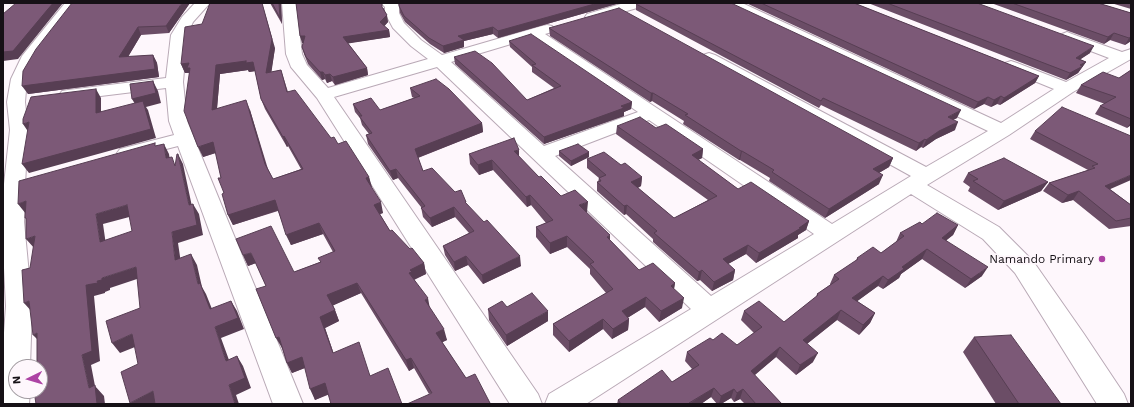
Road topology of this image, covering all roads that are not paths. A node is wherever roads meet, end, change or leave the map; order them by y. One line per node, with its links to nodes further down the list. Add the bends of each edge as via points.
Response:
1 (72, 3): 17 (street, via 28,59 19,79)
2 (203, 3): 13 (street, via 187,20 179,35)
3 (289, 3): 15 (street, via 294,54 299,66)
4 (388, 3): 11 (street, via 392,6 392,13 398,25)
5 (731, 3): 21 (street)
6 (640, 12): 7 (street, via 620,9)
7 (533, 33): 11 (street); 20 (street)
8 (1056, 33): 10 (street)
9 (696, 50): 26 (street)
10 (1126, 55): 14 (street)
11 (440, 61): 15 (street); 23 (street)
12 (1000, 62): 14 (street)
13 (174, 82): 16 (street); 22 (street, via 178,121)
14 (1067, 88): 18 (street)
15 (324, 95): 32 (street)
16 (56, 97)
17 (17, 102): 27 (street, via 19,130)
18 (1047, 102): 19 (street); 21 (street)
19 (1068, 111)
20 (652, 113): 23 (street); 28 (street)
21 (1002, 131): 26 (street)
22 (184, 138): 24 (street); 31 (street)
23 (540, 154): 29 (street)
24 (106, 159)
25 (36, 179): 27 (street)
26 (918, 180): 28 (street); 34 (street, via 950,207 990,233 1024,267)
27 (8, 187): 30 (street, via 19,306)
28 (832, 235): 29 (street)
29 (709, 310): 33 (street)
30 (14, 404)
31 (288, 404)
32 (527, 404)
33 (560, 404)
34 (1113, 404)

